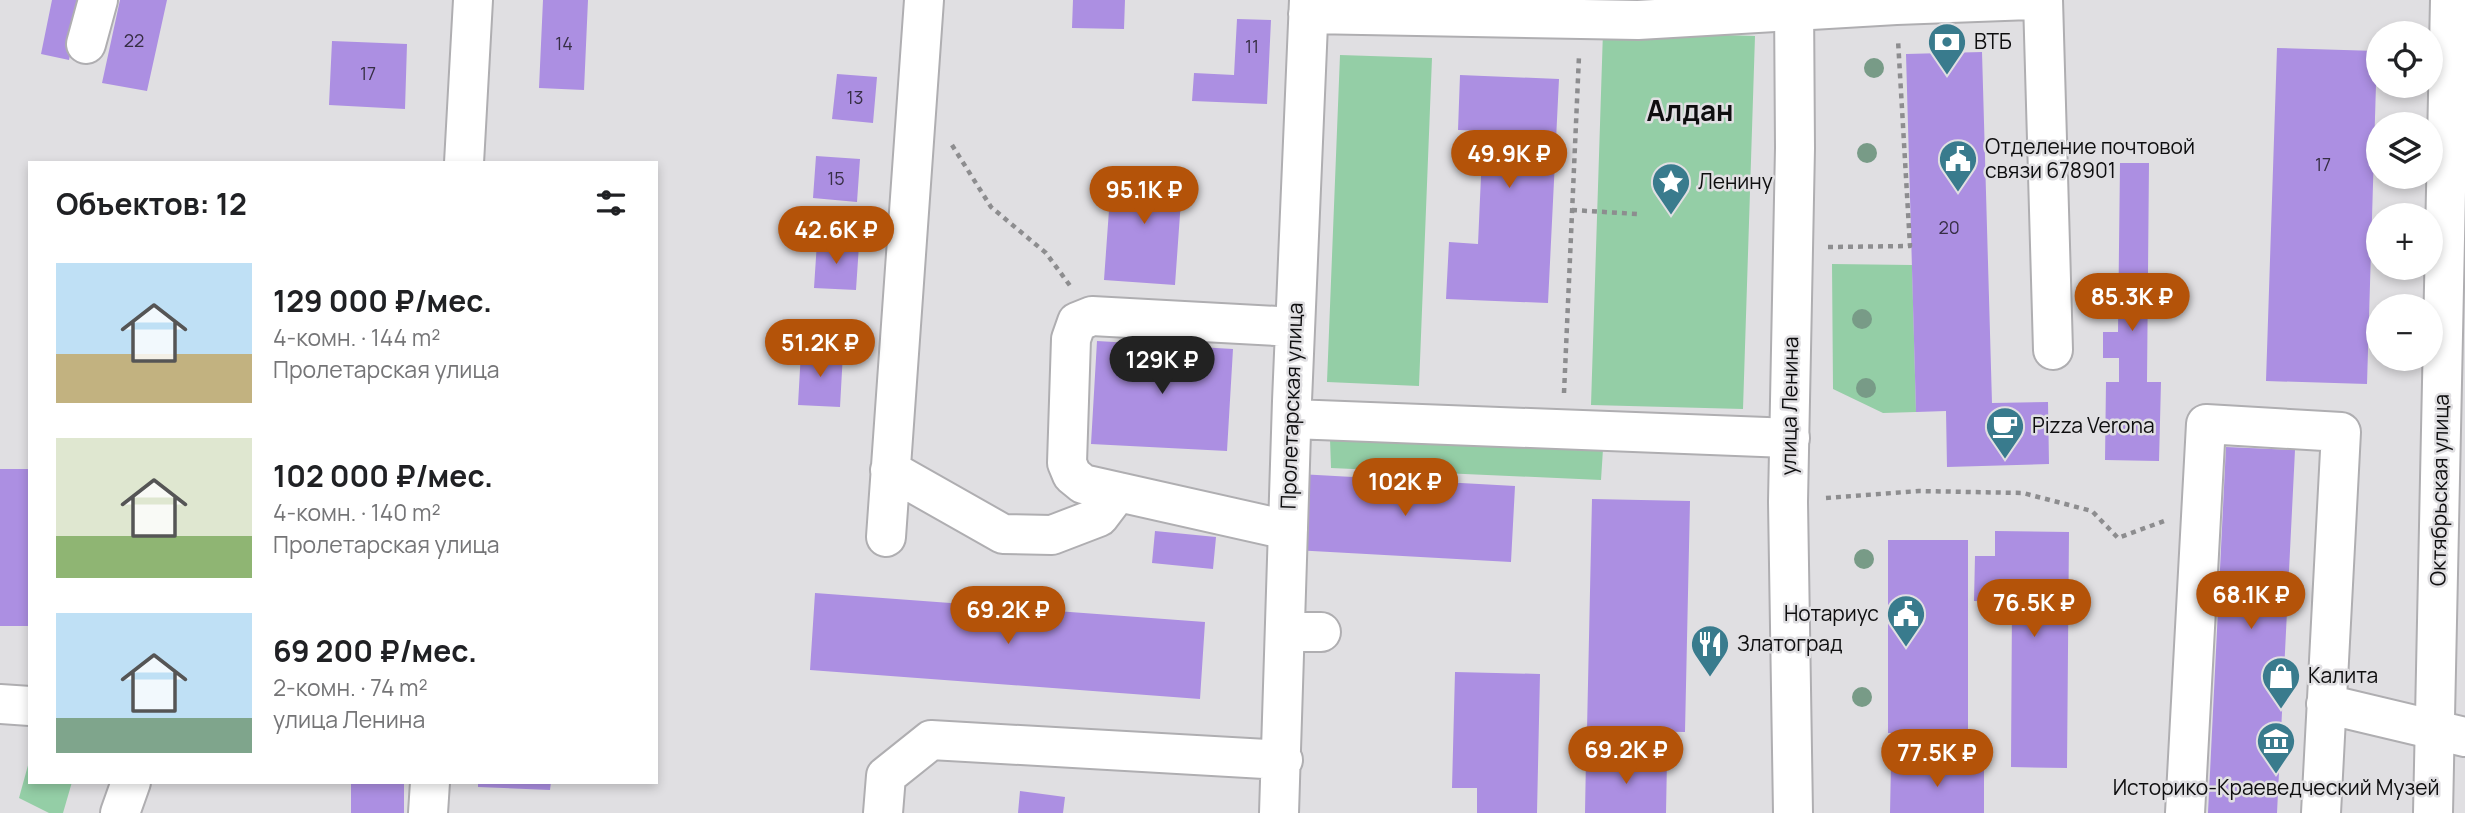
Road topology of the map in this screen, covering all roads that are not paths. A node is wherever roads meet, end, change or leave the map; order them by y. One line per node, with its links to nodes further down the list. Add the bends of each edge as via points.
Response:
1 (98, 0): 10 (street)
2 (473, 0): 11 (street)
3 (923, 0): 16 (street)
4 (2031, 0): 7 (street)
5 (2043, 0): 13 (street)
6 (2450, 0): 23 (street, Октябрьская улица)
7 (1794, 6): 9 (street); 15 (street, улица Ленина)
8 (1309, 7): 9 (street, via 1579,20); 12 (street, Пролетарская улица)
9 (1638, 10)
10 (86, 44)
11 (464, 161)
12 (1295, 327): 14 (street, Пролетарская улица); 17 (street, via 1092,316 1077,322 1071,339 1067,463 1083,484)
13 (2053, 350)
14 (1292, 419): 15 (street, via 1489,420 1562,430); 18 (street, Пролетарская улица)
15 (1790, 438): 31 (street, улица Ленина)
16 (890, 470): 17 (street, via 1003,534 1052,535 1099,517); 19 (street)
17 (1118, 492): 18 (street)
18 (1288, 530): 24 (street, Пролетарская улица, via 1304,632)
19 (886, 537)
20 (0, 704): 22 (street)
21 (2326, 704): 23 (street); 32 (street, via 2341,432 2206,424); 33 (street)
22 (28, 706)
23 (2450, 735): 34 (street, Октябрьская улица)
24 (1283, 760): 27 (street, via 930,740); 30 (street, Пролетарская улица)
25 (130, 784): 28 (street)
26 (429, 784): 29 (street)
27 (884, 794)
28 (120, 813)
29 (428, 813)
30 (1279, 813)
31 (1793, 813)
32 (2185, 813)
33 (2321, 813)
34 (2433, 813)

